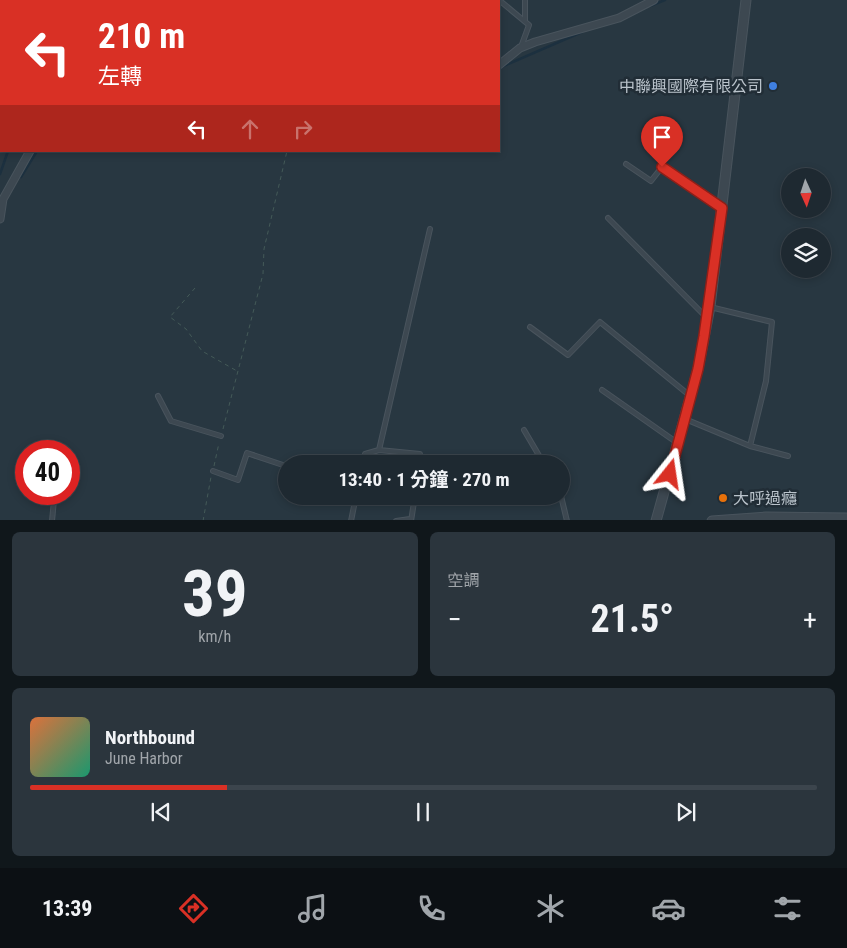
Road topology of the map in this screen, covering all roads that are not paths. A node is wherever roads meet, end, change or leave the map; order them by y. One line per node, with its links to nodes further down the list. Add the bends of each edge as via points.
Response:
1 (525, 0): 5 (lane)
2 (654, 0): 6 (street, via 619,18)
3 (746, 0): 10 (street)
4 (500, 1): 5 (lane)
5 (525, 20): 6 (lane, via 529,25)
6 (520, 48): 7 (street)
7 (500, 64)
8 (29, 152): 12 (street, via 3,199)
9 (626, 164): 10 (lane, via 650,181 662,167)
10 (722, 208): 14 (street)
11 (608, 218): 15 (lane)
12 (0, 219)
13 (430, 229): 25 (lane)
14 (710, 307): 15 (street); 24 (lane, via 772,322 766,381)
15 (708, 319): 19 (street)
16 (530, 327): 19 (lane, via 568,355 600,322)
17 (602, 390): 23 (lane)
18 (158, 396): 22 (lane, via 171,421)
19 (691, 396): 20 (street)
20 (685, 419): 23 (street); 24 (lane)
21 (524, 430): 28 (lane)
22 (221, 436)
23 (678, 443): 43 (street)
24 (750, 446): 29 (lane)
25 (379, 450): 26 (lane); 27 (lane)
26 (364, 455)
27 (420, 455)
28 (539, 455)
29 (788, 456)
30 (278, 463): 31 (lane, via 247,453 238,480)
31 (213, 471)
32 (54, 505): 38 (lane)
33 (354, 505): 39 (lane)
34 (413, 505): 41 (lane)
35 (564, 505): 42 (lane)
36 (847, 518): 37 (street)
37 (766, 519): 44 (street)
38 (52, 520)
39 (351, 520)
40 (396, 520): 41 (lane)
41 (410, 520)
42 (568, 520)
43 (656, 520)
44 (712, 520)

